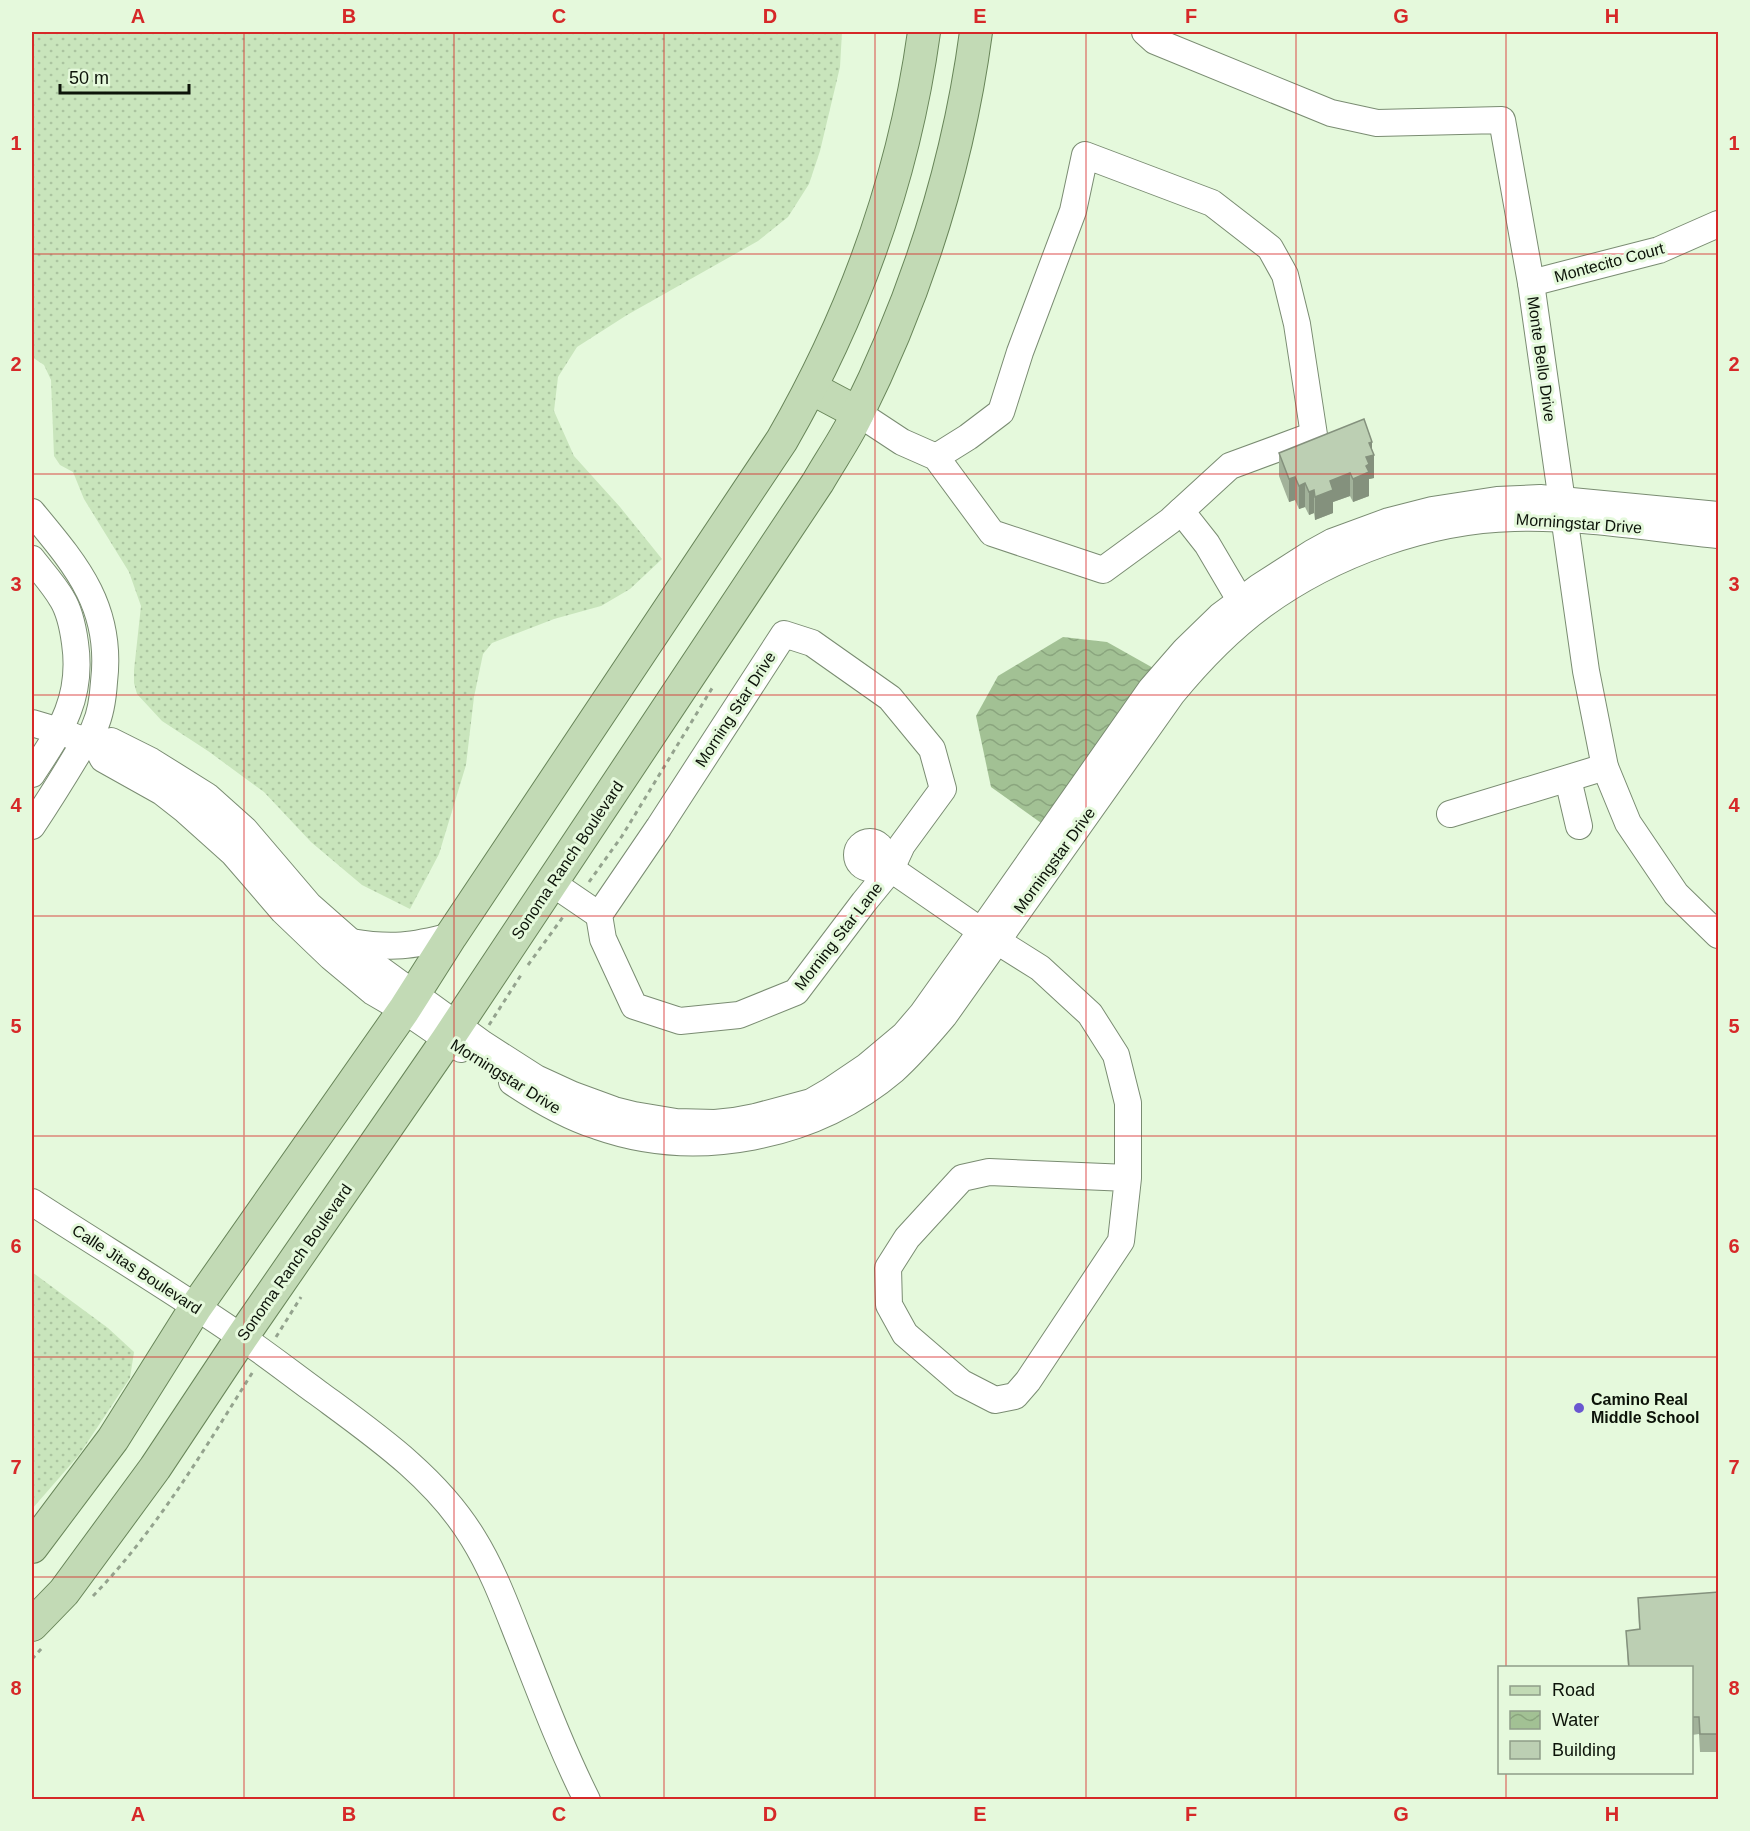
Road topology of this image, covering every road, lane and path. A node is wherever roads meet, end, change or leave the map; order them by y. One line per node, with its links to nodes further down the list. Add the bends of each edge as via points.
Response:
1 (924, 32): 6 (main road, via 910,113 886,206 854,296)
2 (976, 32): 7 (main road, Sonoma Ranch Boulevard, via 956,147 933,230 904,309)
3 (1145, 32): 5 (street, Monte Bello Drive, via 1155,41 1331,113 1377,123 1502,120)
4 (1719, 224): 5 (street, Montecito Court, via 1659,250)
5 (1531, 283): 9 (street, Monte Bello Drive)
6 (811, 388): 7 (main road); 32 (main road, via 782,440)
7 (858, 413): 8 (street, via 902,442); 28 (main road, Sonoma Ranch Boulevard, via 812,491)
8 (941, 454): 12 (street, via 992,533 1103,570); 12 (street, via 1001,412 1073,211 1085,155 1212,203 1270,248 1285,275 1297,324 1314,435 1230,466)
9 (1564, 510): 11 (street, Morningstar Drive); 13 (street, Morningstar Drive); 16 (street, Morningstar Drive, via 1535,518 1461,524 1393,540 1342,560 1263,605); 20 (street, Monte Bello Drive)
10 (32, 513): 14 (street)
11 (1719, 515)
12 (1174, 517): 16 (street, via 1207,544)
13 (1719, 535)
14 (70, 559): 15 (street); 19 (street, via 93,597 106,651 101,707)
15 (35, 570): 18 (street, via 68,610 77,652 77,682)
16 (1246, 608): 33 (street, Morningstar Drive, via 1172,694)
17 (32, 723): 18 (street)
18 (59, 731): 19 (street); 21 (street)
19 (91, 743): 24 (street); 29 (street, via 103,759 162,792 185,810)
20 (1605, 767): 22 (street); 31 (street, Monte Bello Drive, via 1628,823 1676,894)
21 (32, 774)
22 (1568, 778): 23 (street); 25 (street)
23 (1450, 814)
24 (32, 826)
25 (1580, 826)
26 (902, 845): 27 (street, Morning Star Lane); 30 (street, Morning Star Drive, via 943,789 932,749 891,698 812,643 784,634)
27 (886, 866): 30 (street, Morning Star Lane, via 796,992 739,1015 680,1021 634,1006 603,939); 33 (street, Morning Star Lane)
28 (552, 883): 30 (street); 36 (main road, Sonoma Ranch Boulevard)
29 (292, 904): 34 (street, via 309,905); 35 (street, via 331,957 373,992)
30 (599, 915)
31 (1719, 935)
32 (452, 936): 34 (street, via 400,947); 35 (main road)
33 (989, 936): 36 (street, Morningstar Drive, via 944,1016 895,1069 828,1112 755,1136 669,1141 598,1127 556,1110); 37 (street, Morning Star Lane, via 1040,968 1090,1014 1116,1055 1128,1102)
34 (351, 942): 35 (street)
35 (409, 1002): 36 (street, Morningstar Drive); 39 (main road)
36 (452, 1033): 40 (main road, Sonoma Ranch Boulevard)
37 (1128, 1178): 37 (street, Morning Star Lane, via 1121,1241 1015,1396 995,1400 962,1383 905,1334 889,1305 888,1268 907,1238 962,1178 989,1172)
38 (32, 1202): 39 (street, Calle Jitas Boulevard)
39 (196, 1307): 40 (street, Calle Jitas Boulevard); 41 (main road, via 113,1439)
40 (242, 1337): 42 (main road, Sonoma Ranch Boulevard, via 156,1468 64,1592); 43 (street, Calle Jitas Boulevard, via 375,1435 429,1483 459,1517 500,1588)
41 (32, 1547)
42 (32, 1625)
43 (587, 1800)

